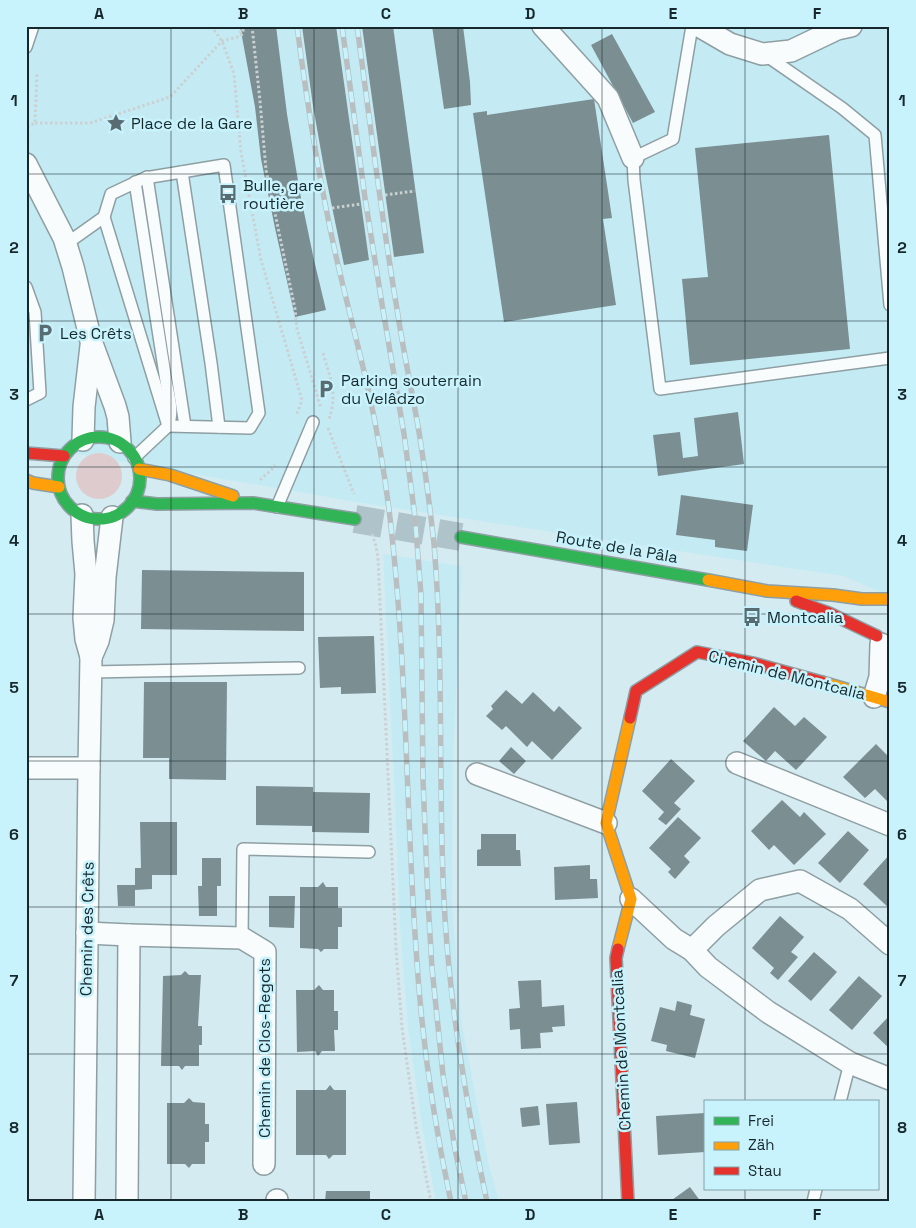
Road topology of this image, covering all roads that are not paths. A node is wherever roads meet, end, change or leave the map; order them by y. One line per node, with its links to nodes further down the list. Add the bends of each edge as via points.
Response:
1 (32, 26): 6 (lane)
2 (543, 26): 9 (street, via 608,98)
3 (692, 26): 9 (lane, via 673,139)
4 (699, 26): 7 (street, via 730,44)
5 (840, 27): 7 (street, via 791,51)
6 (26, 47)
7 (762, 54): 10 (lane, via 842,108 875,135)
8 (890, 156): 10 (lane)
9 (633, 158): 20 (lane, via 660,388)
10 (877, 158): 18 (lane)
11 (26, 164): 16 (street)
12 (182, 172): 13 (lane); 25 (lane); 25 (lane, via 224,165 259,413 250,428)
13 (148, 177): 14 (lane); 24 (lane)
14 (135, 182): 15 (lane, via 111,194); 23 (lane, via 170,401 172,417)
15 (104, 217): 16 (lane); 23 (lane)
16 (66, 244): 19 (street)
17 (26, 288): 21 (lane, via 35,312 40,393)
18 (890, 305)
19 (91, 341): 26 (street); 27 (street, via 115,406)
20 (890, 358)
21 (26, 400)
22 (313, 422): 36 (lane)
23 (168, 426): 24 (lane); 30 (lane)
24 (185, 426): 25 (lane)
25 (219, 427)
26 (83, 440): 27 (street, via 104,437); 29 (street)
27 (120, 442): 30 (street)
28 (26, 453): 29 (street)
29 (64, 456): 33 (street, via 58,472)
30 (134, 458): 31 (street)
31 (139, 469): 34 (street, via 139,486); 35 (street, via 170,475)
32 (26, 480): 33 (street)
33 (59, 487): 37 (street, via 67,504)
34 (132, 502): 35 (street); 38 (street)
35 (254, 503): 36 (street)
36 (277, 506): 39 (street)
37 (82, 515): 38 (street, via 99,519); 46 (street, Chemin des Crêts, via 86,574 84,618)
38 (112, 517): 46 (street, Chemin des Crêts, via 102,620)
39 (355, 519)
40 (461, 537): 41 (street, Route de la Pâla)
41 (767, 591): 42 (street, Route de la Pâla); 45 (street, Route de la Pâla, via 829,613)
42 (888, 598): 43 (street)
43 (879, 610)
44 (876, 623): 45 (street)
45 (883, 645): 48 (street, Chemin de Montcalia)
46 (91, 664): 47 (lane); 51 (street, Chemin des Crêts)
47 (299, 668)
48 (882, 700): 53 (street, Chemin de Montcalia, via 753,663 696,652 636,690)
49 (737, 763): 54 (street)
50 (26, 768): 51 (street)
51 (89, 768): 57 (street, Chemin des Crêts)
52 (477, 774): 53 (street)
53 (606, 823): 56 (street)
54 (890, 825)
55 (369, 852): 59 (lane, via 243,849)
56 (630, 899): 61 (street, via 674,939); 68 (street, Chemin de Montcalia, via 616,958)
57 (87, 933): 58 (street, Chemin de Clos-Regots); 66 (street, Chemin des Crêts)
58 (129, 936): 59 (street, Chemin de Clos-Regots); 67 (street)
59 (242, 938): 65 (street, Chemin de Clos-Regots, via 265,952)
60 (890, 944): 61 (street, via 850,908 800,881 760,890)
61 (692, 950): 62 (street, via 708,967 768,1012)
62 (850, 1063): 63 (street); 64 (lane)
63 (890, 1079)
64 (841, 1100)
65 (264, 1164)
66 (84, 1202)
67 (127, 1202)
68 (628, 1202)

